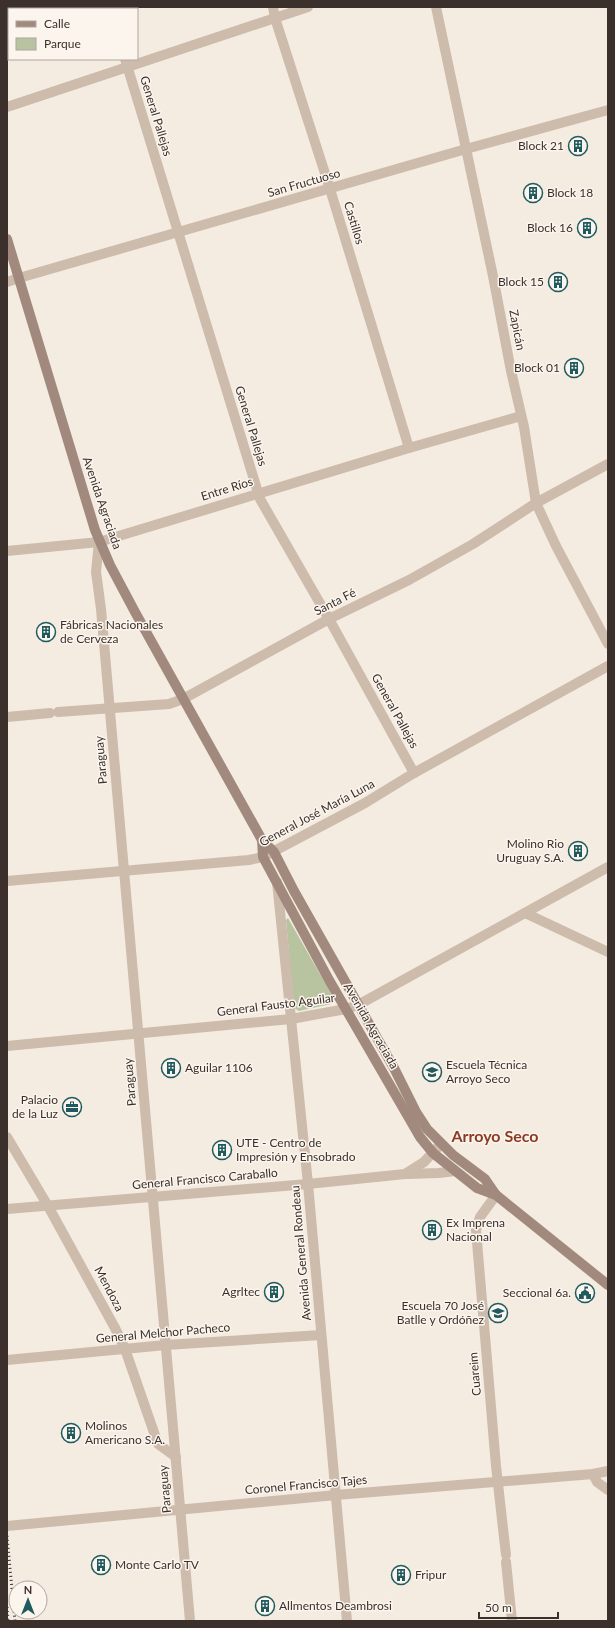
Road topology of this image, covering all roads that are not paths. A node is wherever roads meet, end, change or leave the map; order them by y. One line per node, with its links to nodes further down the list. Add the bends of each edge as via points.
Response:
1 (273, 7): 4 (street, Castillos)
2 (308, 7): 4 (street)
3 (436, 7): 10 (street, Zapicán)
4 (275, 18): 5 (street); 11 (street, Castillos)
5 (138, 59)
6 (136, 60): 7 (street)
7 (126, 63): 8 (street); 12 (street, General Pallejas)
8 (7, 106)
9 (608, 110): 10 (street, San Fructuoso)
10 (466, 149): 11 (street, San Fructuoso); 16 (street, Zapicán)
11 (330, 189): 12 (street, San Fructuoso); 17 (street, Castillos)
12 (179, 232): 14 (street, San Fructuoso); 19 (street, General Pallejas)
13 (7, 239): 14 (main road, Avenida Agraciada)
14 (19, 278): 15 (street, San Fructuoso); 21 (main road, Avenida Agraciada)
15 (7, 282)
16 (521, 416): 17 (street, Entre Ríos); 20 (street, Zapicán)
17 (409, 448): 19 (street, Entre Ríos)
18 (608, 464): 20 (street, Santa Fé)
19 (258, 493): 21 (street, Entre Ríos); 23 (street, General Pallejas)
20 (536, 503): 23 (street, Santa Fé, via 466,548 409,580); 24 (street, Zapicán)
21 (99, 542): 22 (street, Entre Ríos); 26 (main road, Avenida Agraciada); 27 (street, Paraguay, via 96,572)
22 (7, 551)
23 (329, 619): 26 (street, Santa Fé); 29 (street, General Pallejas)
24 (608, 644)
25 (608, 666): 29 (street, General José María Luna)
26 (183, 699): 27 (street, Santa Fé, via 169,704); 30 (main road, Avenida Agraciada)
27 (110, 708): 28 (street, Santa Fé); 34 (street, Paraguay)
28 (7, 716)
29 (414, 773): 31 (street, General José María Luna, via 365,803)
30 (262, 840): 31 (main road, Avenida Agraciada); 32 (main road, Avenida Agraciada)
31 (274, 852): 32 (street, General José María Luna); 39 (main road, Avenida Agraciada)
32 (263, 857): 34 (street, General José María Luna); 36 (main road, Avenida Agraciada)
33 (608, 867): 37 (street, General Fausto Aguilar)
34 (124, 871): 35 (street, General José María Luna); 42 (street, Paraguay)
35 (7, 881)
36 (277, 882): 40 (main road, Avenida Agraciada); 41 (street, Avenida General Rondeau)
37 (525, 913): 38 (street); 39 (street, General Fausto Aguilar)
38 (608, 952)
39 (358, 1004): 40 (street, General Fausto Aguilar); 45 (main road, Avenida Agraciada, via 416,1112)
40 (346, 1009): 41 (street, General Fausto Aguilar); 46 (main road, Avenida Agraciada, via 413,1126)
41 (291, 1019): 42 (street, General Fausto Aguilar); 49 (street, Avenida General Rondeau)
42 (138, 1033): 43 (street, General Fausto Aguilar); 51 (street, Paraguay)
43 (7, 1046)
44 (7, 1137): 52 (street, Mendoza)
45 (441, 1144): 46 (street, General Francisco Caraballo); 50 (main road, Avenida Agraciada, via 485,1179)
46 (433, 1153): 47 (main road, Avenida Agraciada); 48 (street, General Francisco Caraballo)
47 (455, 1171): 48 (street, General Francisco Caraballo, via 439,1174); 50 (main road, Avenida Agraciada, via 477,1188)
48 (405, 1174): 49 (street, General Francisco Caraballo)
49 (308, 1184): 51 (street, General Francisco Caraballo); 55 (street, Avenida General Rondeau)
50 (496, 1195): 54 (main road, Avenida Agraciada); 62 (street, Cuareim, via 480,1217 476,1230)
51 (153, 1196): 52 (street, General Francisco Caraballo); 56 (street, Paraguay)
52 (48, 1206): 53 (street, General Francisco Caraballo); 57 (street, Mendoza)
53 (7, 1209)
54 (608, 1284)
55 (321, 1335): 56 (street, General Melchor Pacheco); 64 (street, Avenida General Rondeau)
56 (166, 1346): 57 (street, General Melchor Pacheco); 59 (street, Paraguay)
57 (125, 1349): 58 (street, General Melchor Pacheco); 59 (street, Mendoza, via 158,1444)
58 (7, 1360)
59 (176, 1457): 65 (street, Paraguay)
60 (608, 1471): 61 (street, Coronel Francisco Tajes)
61 (593, 1474): 62 (street, Coronel Francisco Tajes); 63 (street, via 597,1482)
62 (498, 1482): 64 (street, Coronel Francisco Tajes); 69 (street, Cuareim)
63 (608, 1490)
64 (336, 1495): 65 (street, Coronel Francisco Tajes); 68 (street, Avenida General Rondeau)
65 (180, 1509): 66 (street, Coronel Francisco Tajes); 67 (street, Paraguay)
66 (7, 1526)
67 (190, 1621)
68 (347, 1621)
69 (512, 1621)

